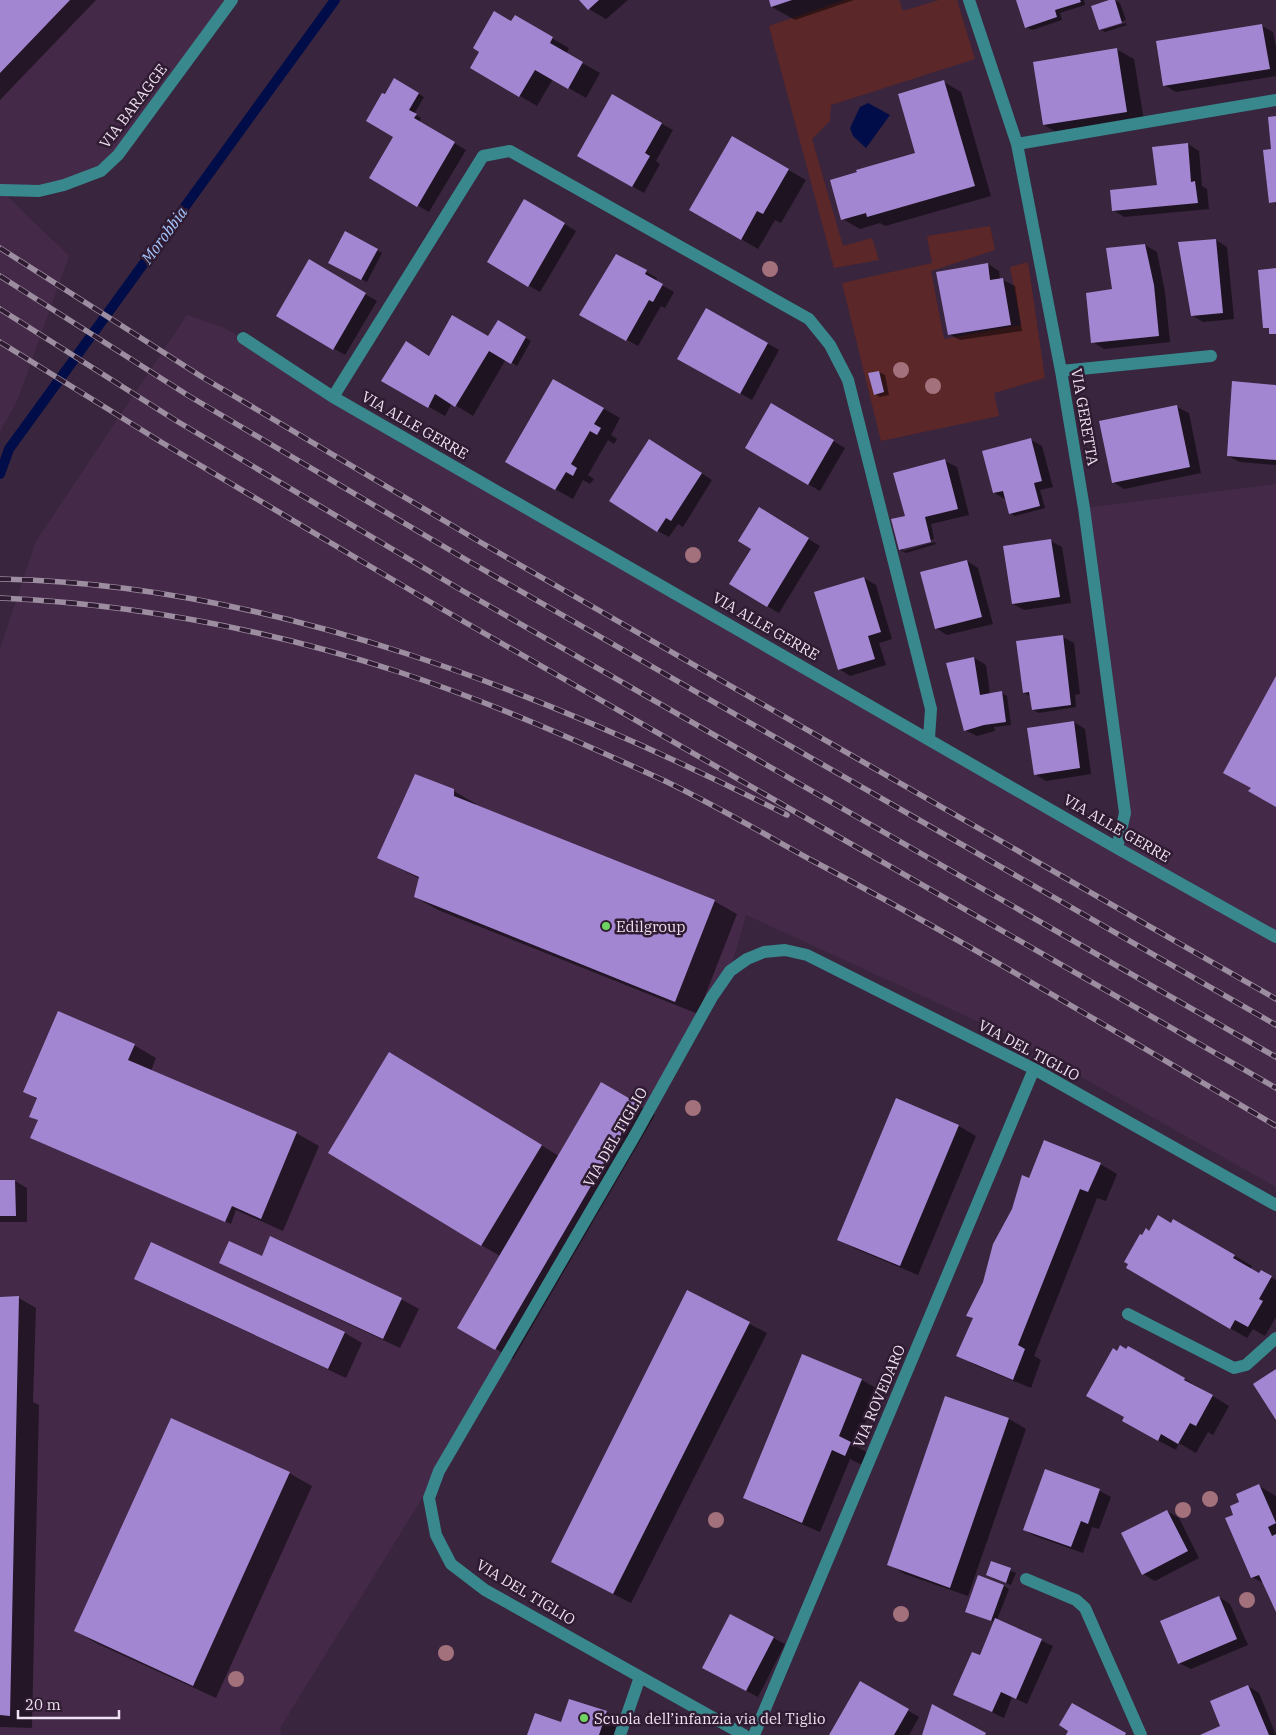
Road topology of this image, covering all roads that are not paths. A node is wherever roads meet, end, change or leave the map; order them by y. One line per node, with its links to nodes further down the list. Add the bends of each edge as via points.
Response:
1 (232, 0): 5 (street, VIA BARAGGE, via 124,148 101,171 39,191)
2 (969, 0): 4 (street, VIA GERETTA)
3 (1276, 100): 4 (street)
4 (1017, 144): 8 (street, VIA GERETTA)
5 (1, 190)
6 (243, 338): 9 (street, VIA ALLE GERRE)
7 (1211, 356): 8 (street)
8 (1061, 371): 11 (street, VIA GERETTA, via 1084,508 1125,813)
9 (333, 396): 10 (street, VIA ALLE GERRE); 10 (street, via 483,156 510,151 809,319 830,345 848,380 931,709)
10 (929, 738): 11 (street, VIA ALLE GERRE)
11 (1117, 848): 12 (street, VIA ALLE GERRE)
12 (1276, 937)
13 (1034, 1069): 14 (street, VIA DEL TIGLIO); 18 (street, VIA DEL TIGLIO, via 807,955 785,950 764,952 747,959 730,971 712,998 439,1471 429,1498 436,1535 451,1564 485,1590); 21 (street, VIA ROVEDARO)
14 (1276, 1205)
15 (1128, 1314): 16 (street, via 1234,1368 1246,1365)
16 (1276, 1338)
17 (1026, 1579): 22 (street, via 1076,1600 1085,1608)
18 (640, 1677): 19 (street); 20 (street, VIA DEL TIGLIO)
19 (620, 1735)
20 (744, 1735)
21 (754, 1735)
22 (1141, 1735)

